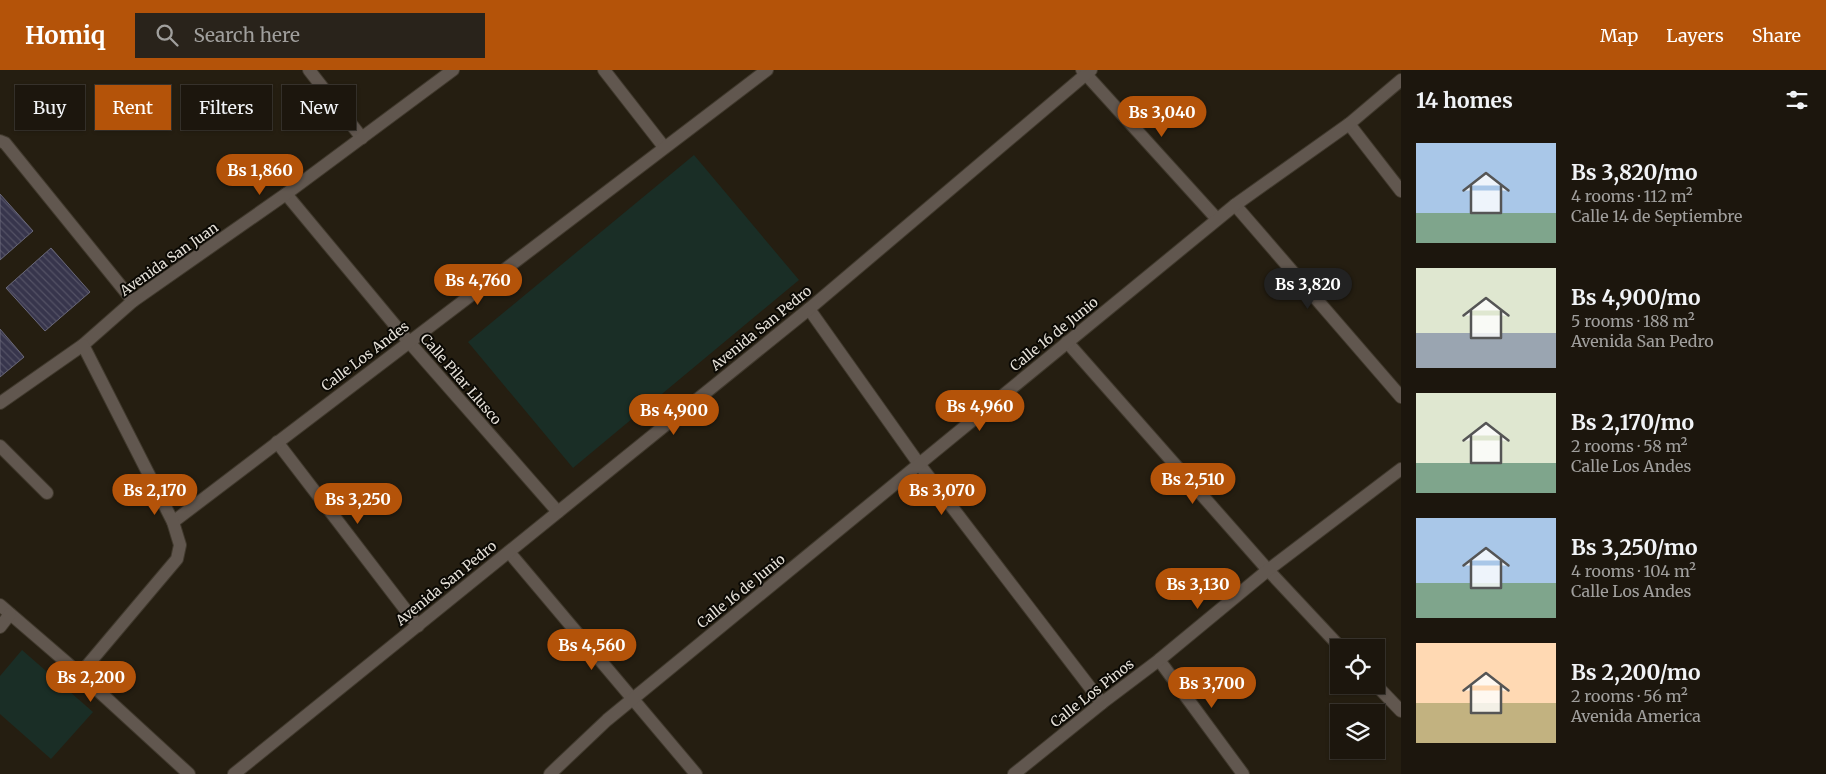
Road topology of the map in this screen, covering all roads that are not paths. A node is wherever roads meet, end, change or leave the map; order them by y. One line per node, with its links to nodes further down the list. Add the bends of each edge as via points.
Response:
1 (309, 70): 8 (street)
2 (453, 70): 8 (street, Avenida San Juan)
3 (604, 70): 10 (street)
4 (767, 70): 10 (street, Calle Los Andes)
5 (1086, 72): 14 (street); 16 (street, Avenida San Pedro)
6 (1401, 80): 7 (street, Calle 16 de Junio)
7 (1349, 124): 11 (street); 13 (street, Calle 16 de Junio)
8 (362, 138): 12 (street, Avenida San Juan)
9 (0, 141): 15 (street, via 5,143)
10 (664, 147): 17 (street, Calle Los Andes)
11 (1401, 191)
12 (286, 194): 15 (street, Avenida San Juan); 17 (street, Calle Pilar Llusco)
13 (1235, 205): 14 (street, Calle 16 de Junio); 20 (street)
14 (1217, 219): 18 (street, Calle 16 de Junio)
15 (133, 301): 19 (street, Avenida San Juan)
16 (808, 310): 24 (street); 27 (street, Avenida San Pedro)
17 (409, 342): 22 (street, Calle Los Andes); 27 (street, Calle Pilar Llusco)
18 (1067, 342): 24 (street, Calle 16 de Junio); 30 (street)
19 (84, 344): 21 (street, Avenida San Juan); 28 (street)
20 (1401, 396)
21 (0, 403)
22 (277, 442): 28 (street, Calle Los Andes); 33 (street)
23 (0, 446): 26 (street)
24 (919, 464): 39 (street, Calle 16 de Junio); 40 (street)
25 (1401, 469): 30 (street, Calle Los Pinos)
26 (47, 493)
27 (558, 512): 29 (street, Avenida San Pedro)
28 (173, 522): 37 (street, via 180,545 177,559)
29 (509, 552): 33 (street, Avenida San Pedro); 39 (street)
30 (1268, 570): 35 (street); 36 (street, Calle Los Pinos)
31 (0, 605): 32 (street)
32 (10, 614): 34 (street); 37 (street)
33 (418, 626): 43 (street, Avenida San Pedro)
34 (0, 627)
35 (1333, 639)
36 (1159, 660): 40 (street, Calle Los Pinos); 47 (street)
37 (80, 674): 42 (street)
38 (1385, 694): 41 (street)
39 (633, 698): 44 (street, Calle 16 de Junio); 45 (street)
40 (1102, 702): 46 (street, Calle Los Pinos)
41 (1401, 711)
42 (189, 774)
43 (234, 774)
44 (550, 774)
45 (696, 774)
46 (1014, 774)
47 (1243, 774)

